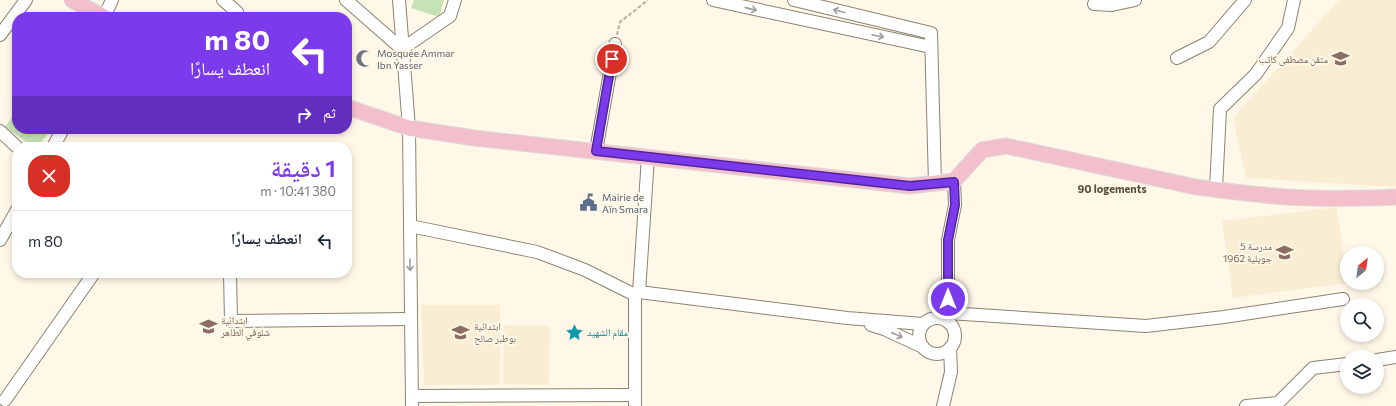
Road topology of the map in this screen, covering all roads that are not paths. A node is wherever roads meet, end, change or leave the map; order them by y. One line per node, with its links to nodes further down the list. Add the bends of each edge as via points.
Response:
1 (26, 0): 14 (street)
2 (72, 0): 15 (main road)
3 (112, 0): 16 (street)
4 (223, 0): 17 (street)
5 (346, 0): 22 (street)
6 (398, 0): 22 (street)
7 (455, 0): 22 (street, via 450,16)
8 (713, 0): 21 (street, one-way to 21)
9 (794, 0): 21 (street, one-way to 9, via 931,33)
10 (1135, 0): 13 (street, via 1112,5)
11 (1245, 0): 23 (street, via 1209,42)
12 (1294, 0): 32 (street, via 1288,28 1256,74 1220,109)
13 (1094, 4)
14 (17, 12)
15 (95, 12)
16 (106, 12)
17 (237, 12)
18 (12, 19): 19 (street)
19 (0, 35)
20 (615, 44): 28 (street)
21 (932, 47): 31 (street)
22 (402, 49): 25 (street)
23 (1177, 58)
24 (352, 109): 25 (main road)
25 (409, 128): 28 (main road); 35 (street)
26 (0, 131): 27 (street)
27 (12, 142)
28 (596, 151): 29 (main road)
29 (648, 157): 31 (main road, via 910,186); 40 (street)
30 (954, 182): 31 (main road); 32 (main road, via 982,150 1006,146 1196,187); 39 (street, via 955,205 948,240)
31 (935, 184)
32 (1216, 189): 33 (main road, via 1264,195 1340,199)
33 (1396, 197)
34 (12, 219): 36 (street)
35 (410, 226): 40 (street, via 537,252); 45 (street, one-way to 45)
36 (0, 240)
37 (91, 278): 53 (street)
38 (230, 278): 45 (street, via 231,321)
39 (948, 285): 42 (street); 44 (street)
40 (637, 293): 43 (street); 52 (street)
41 (1340, 300): 42 (street, via 1146,326)
42 (948, 317): 44 (street); 48 (street, via 955,337)
43 (847, 318): 46 (street); 47 (street, one-way to 47, via 884,329)
44 (934, 318): 46 (street)
45 (411, 319): 54 (street)
46 (923, 324): 47 (street, via 919,338)
47 (923, 347): 48 (street, via 933,353)
48 (950, 348): 55 (street, via 951,372)
49 (1396, 357): 50 (street)
50 (1384, 359)
51 (1340, 365): 56 (street, via 1313,368 1278,403)
52 (635, 400): 54 (street)
53 (6, 401)
54 (412, 401)
55 (942, 406)
56 (1246, 406)

